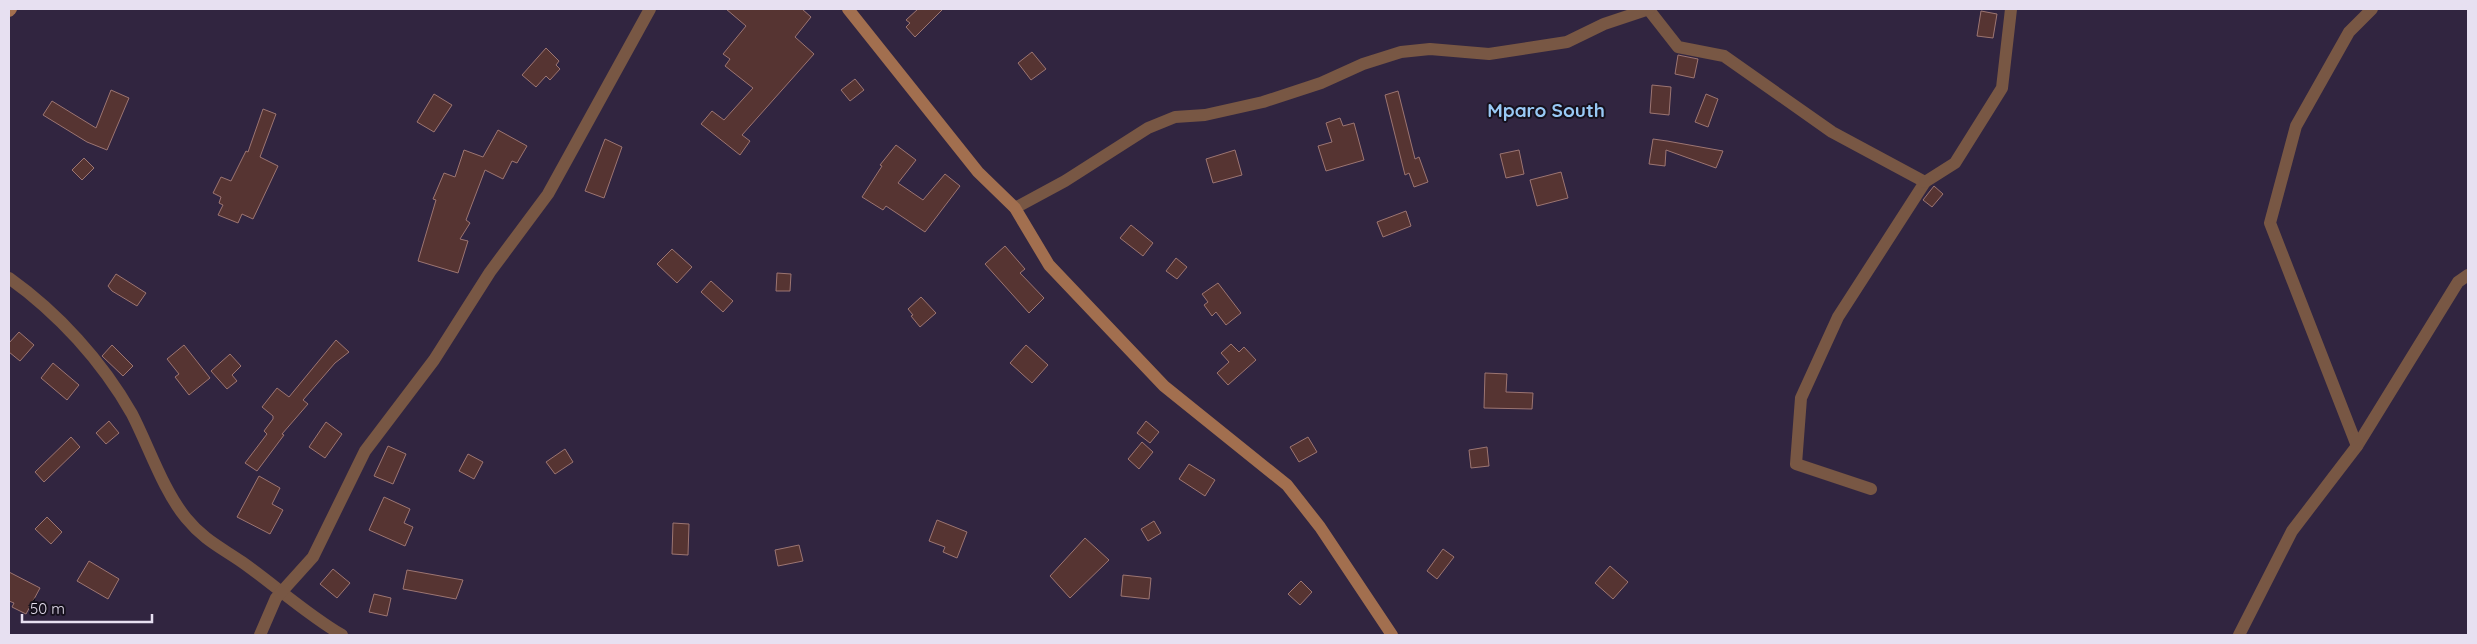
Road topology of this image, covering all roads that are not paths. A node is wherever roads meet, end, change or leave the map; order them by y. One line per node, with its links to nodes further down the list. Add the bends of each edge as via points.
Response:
1 (650, 9): 12 (street, via 548,194 490,272 434,360 365,451 313,557)
2 (848, 9): 7 (street, via 978,172)
3 (2012, 9): 6 (street, via 2002,88 1955,163)
4 (2372, 9): 10 (street, via 2349,32 2296,126 2270,223)
5 (1649, 10): 6 (street, via 1678,47 1724,56 1832,132); 7 (street, via 1604,24 1567,42 1528,50 1489,54 1430,49 1401,52 1363,64 1321,84 1263,102 1205,115 1175,117 1148,128)
6 (1925, 182): 11 (street, via 1838,317 1801,398 1796,464)
7 (1015, 208): 15 (street, via 1049,265 1164,386 1287,485 1320,527)
8 (2468, 275): 10 (street, via 2458,282)
9 (9, 278): 12 (street, via 62,321 99,366 131,413 173,500 186,519 212,544)
10 (2357, 446): 16 (street, via 2292,531)
11 (1871, 489)
12 (282, 594): 13 (street, via 276,598); 14 (street)
13 (260, 635)
14 (342, 635)
15 (1392, 635)
16 (2239, 635)

